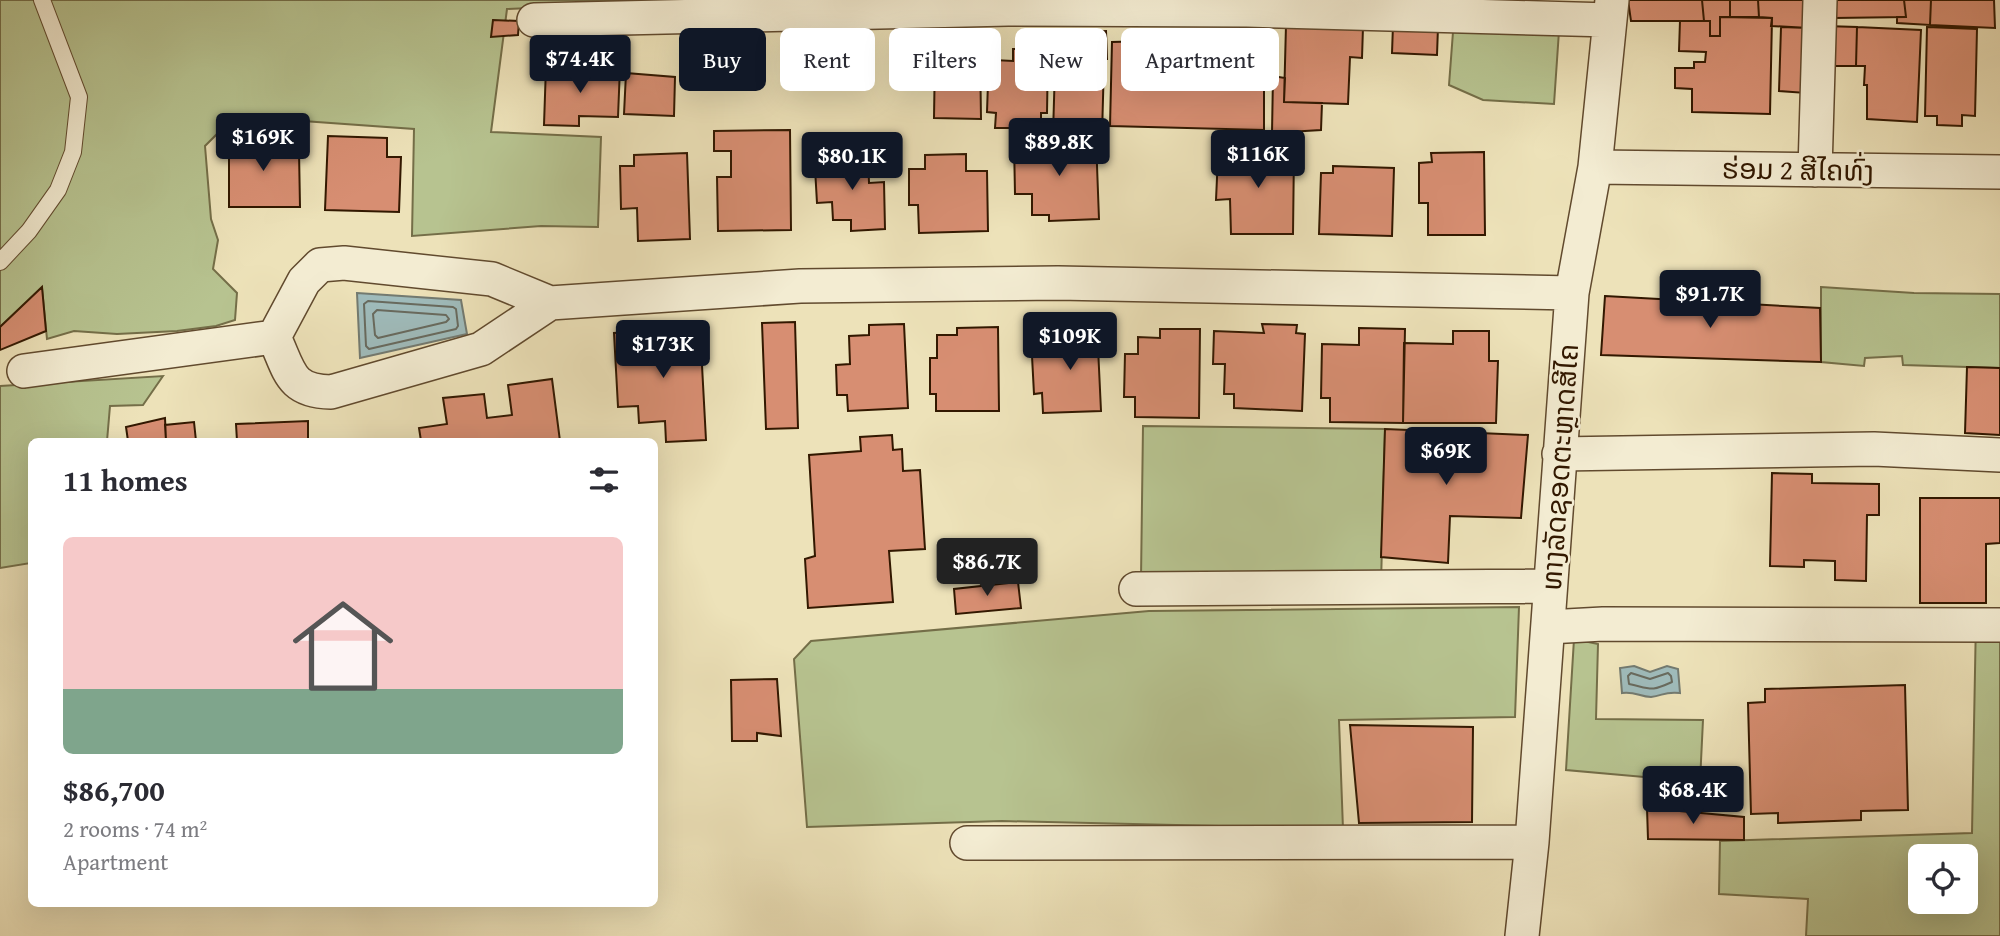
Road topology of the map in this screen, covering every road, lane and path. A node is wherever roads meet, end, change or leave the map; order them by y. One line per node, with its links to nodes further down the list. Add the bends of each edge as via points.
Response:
1 (42, 0): 8 (lane, via 79,97 73,152 58,190)
2 (1820, 0): 6 (street)
3 (1611, 10): 4 (street, via 1008,9); 5 (street, ທາງລັດຊອດຕະຫຼາດສີໄຄ)
4 (534, 20)
5 (1595, 167): 6 (street, ຮ່ອມ 2 ສີໄຄທົ່ງ); 9 (street, ທາງລັດຊອດຕະຫຼາດສີໄຄ)
6 (1815, 170): 7 (street, ຮ່ອມ 2 ສີໄຄທົ່ງ)
7 (2000, 172)
8 (0, 262)
9 (1572, 293): 10 (street, via 1058,283 800,286); 13 (street, ທາງລັດຊອດຕະຫຼາດສີໄຄ)
10 (550, 303): 11 (street, via 492,279 344,263 320,265 304,281); 11 (street, via 481,349 331,392 311,392 295,382)
11 (274, 337): 12 (street)
12 (24, 370)
13 (1559, 454): 14 (street, via 1874,449); 15 (street, ທາງລັດຊອດຕະຫຼາດສີໄຄ)
14 (2000, 455)
15 (1550, 586): 16 (street); 18 (street, ທາງລັດຊອດຕະຫຼາດສີໄຄ)
16 (1136, 589)
17 (2000, 625): 18 (street)
18 (1548, 627): 19 (street, ທາງລັດຊອດຕະຫຼາດສີໄຄ)
19 (1532, 842): 20 (street); 21 (street, ທາງລັດຊອດຕະຫຼາດສີໄຄ)
20 (967, 843)
21 (1521, 936)

